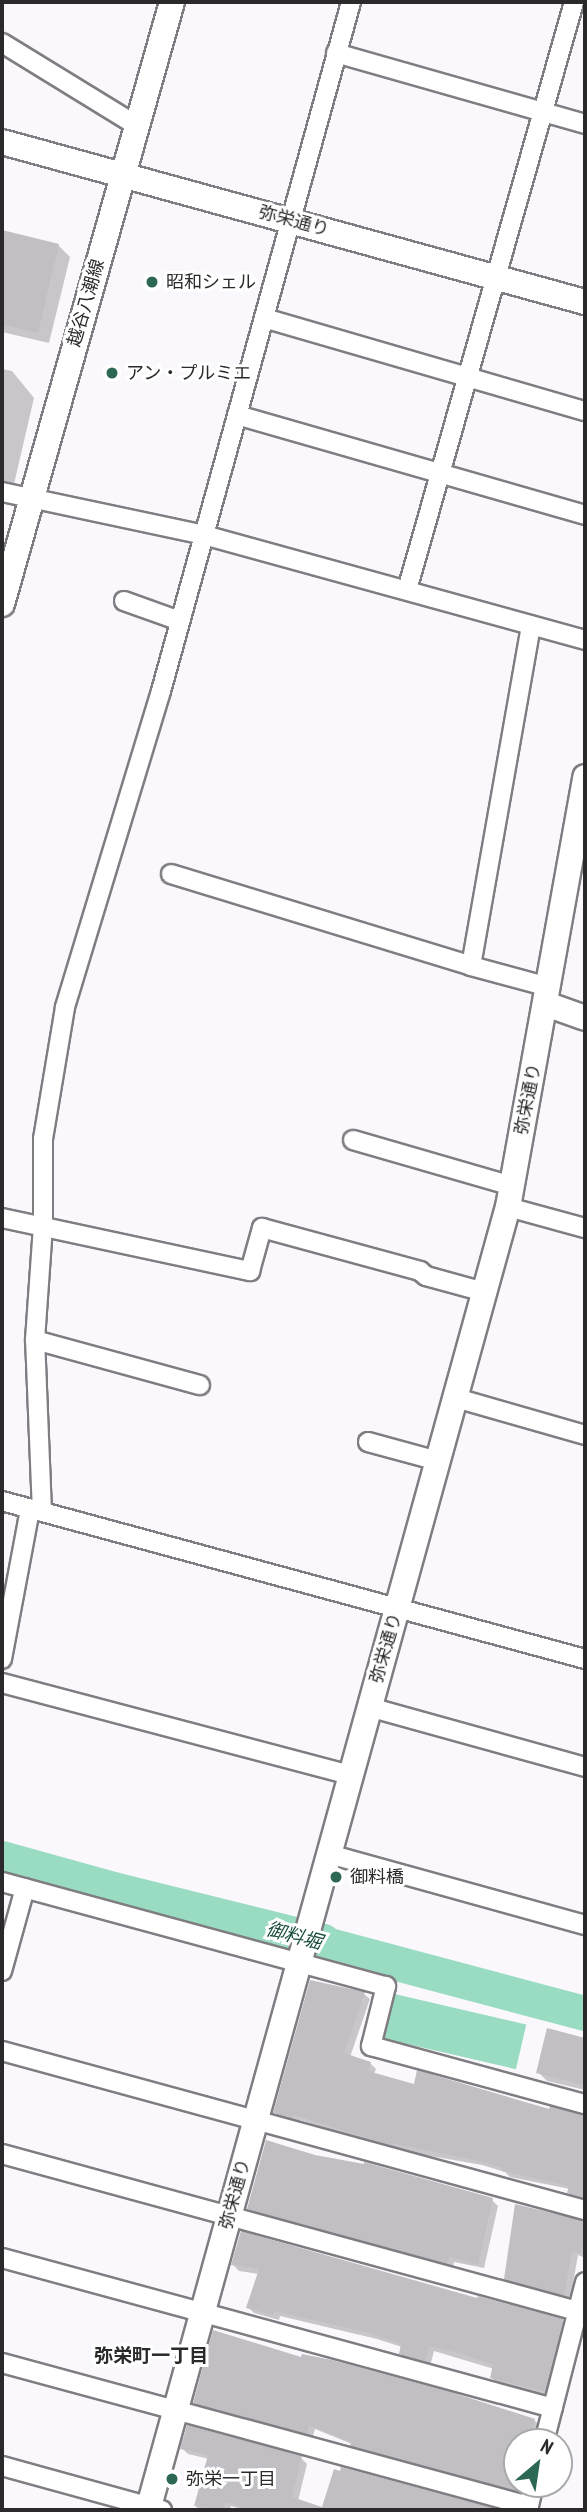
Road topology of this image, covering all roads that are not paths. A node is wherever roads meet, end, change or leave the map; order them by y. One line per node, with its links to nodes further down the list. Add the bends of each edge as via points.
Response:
1 (172, 2): 8 (street, 越谷八潮線)
2 (351, 2): 5 (street)
3 (574, 2): 6 (street)
4 (2, 43): 8 (street)
5 (336, 53): 6 (street); 11 (street)
6 (542, 112): 7 (street); 12 (street)
7 (585, 124)
8 (136, 125): 10 (street, 越谷八潮線)
9 (2, 142): 10 (street, 弥栄通り)
10 (122, 174): 11 (street, 弥栄通り); 20 (street, 越谷八潮線)
11 (290, 220): 12 (street, 弥栄通り); 14 (street)
12 (496, 278): 13 (street, 弥栄通り); 15 (street)
13 (585, 302)
14 (264, 318): 15 (street); 17 (street)
15 (467, 377): 16 (street); 18 (street)
16 (585, 411)
17 (237, 415): 18 (street); 22 (street)
18 (440, 473): 21 (street); 23 (street)
19 (2, 492): 20 (street)
20 (31, 498): 22 (street); 25 (street, 越谷八潮線)
21 (585, 515)
22 (204, 535): 23 (street); 26 (street)
23 (407, 590): 27 (street)
24 (124, 601): 26 (street)
25 (2, 604)
26 (180, 621): 37 (street, via 65,1007 43,1139)
27 (531, 625): 28 (street); 31 (street)
28 (585, 640)
29 (585, 777): 32 (street, 弥栄通り)
30 (171, 874): 31 (street)
31 (471, 966): 32 (street)
32 (548, 995): 33 (street); 35 (street, 弥栄通り)
33 (585, 1018)
34 (353, 1140): 35 (street)
35 (510, 1196): 38 (street); 39 (street, 弥栄通り)
36 (2, 1218): 37 (street)
37 (43, 1227): 39 (street, via 250,1271 262,1228); 40 (street)
38 (585, 1228)
39 (484, 1292): 42 (street, 弥栄通り)
40 (35, 1340): 41 (street); 47 (street)
41 (200, 1385)
42 (456, 1398): 43 (street); 45 (street, 弥栄通り)
43 (585, 1435)
44 (368, 1442): 45 (street)
45 (438, 1461): 48 (street, 弥栄通り)
46 (2, 1501): 47 (street)
47 (36, 1510): 48 (street); 49 (street)
48 (397, 1609): 50 (street); 52 (street, 弥栄通り)
49 (2, 1659)
50 (585, 1660)
51 (2, 1683): 54 (street)
52 (369, 1707): 53 (street); 54 (street, 弥栄通り)
53 (585, 1767)
54 (351, 1775): 55 (street, 弥栄通り)
55 (329, 1854): 58 (street); 59 (street, 弥栄通り)
56 (2, 1882): 57 (street)
57 (25, 1888): 59 (street); 60 (street)
58 (585, 1925)
59 (300, 1959): 62 (street, via 386,1986 370,2046); 63 (street, 弥栄通り)
60 (2, 1971)
61 (2, 2051): 63 (street)
62 (585, 2104)
63 (256, 2120): 65 (street); 66 (street, 弥栄通り)
64 (2, 2154): 66 (street)
65 (585, 2210)
66 (229, 2216): 69 (street); 70 (street, 弥栄通り)
67 (2, 2258): 70 (street)
68 (585, 2282): 69 (street)
69 (577, 2311): 72 (street)
70 (203, 2312): 72 (street); 73 (street, 弥栄通り)
71 (2, 2363): 73 (street)
72 (553, 2408): 74 (street)
73 (176, 2410): 76 (street); 77 (street, 弥栄通り)
74 (548, 2428)
75 (2, 2466): 77 (street)
76 (528, 2508)
77 (153, 2509)

